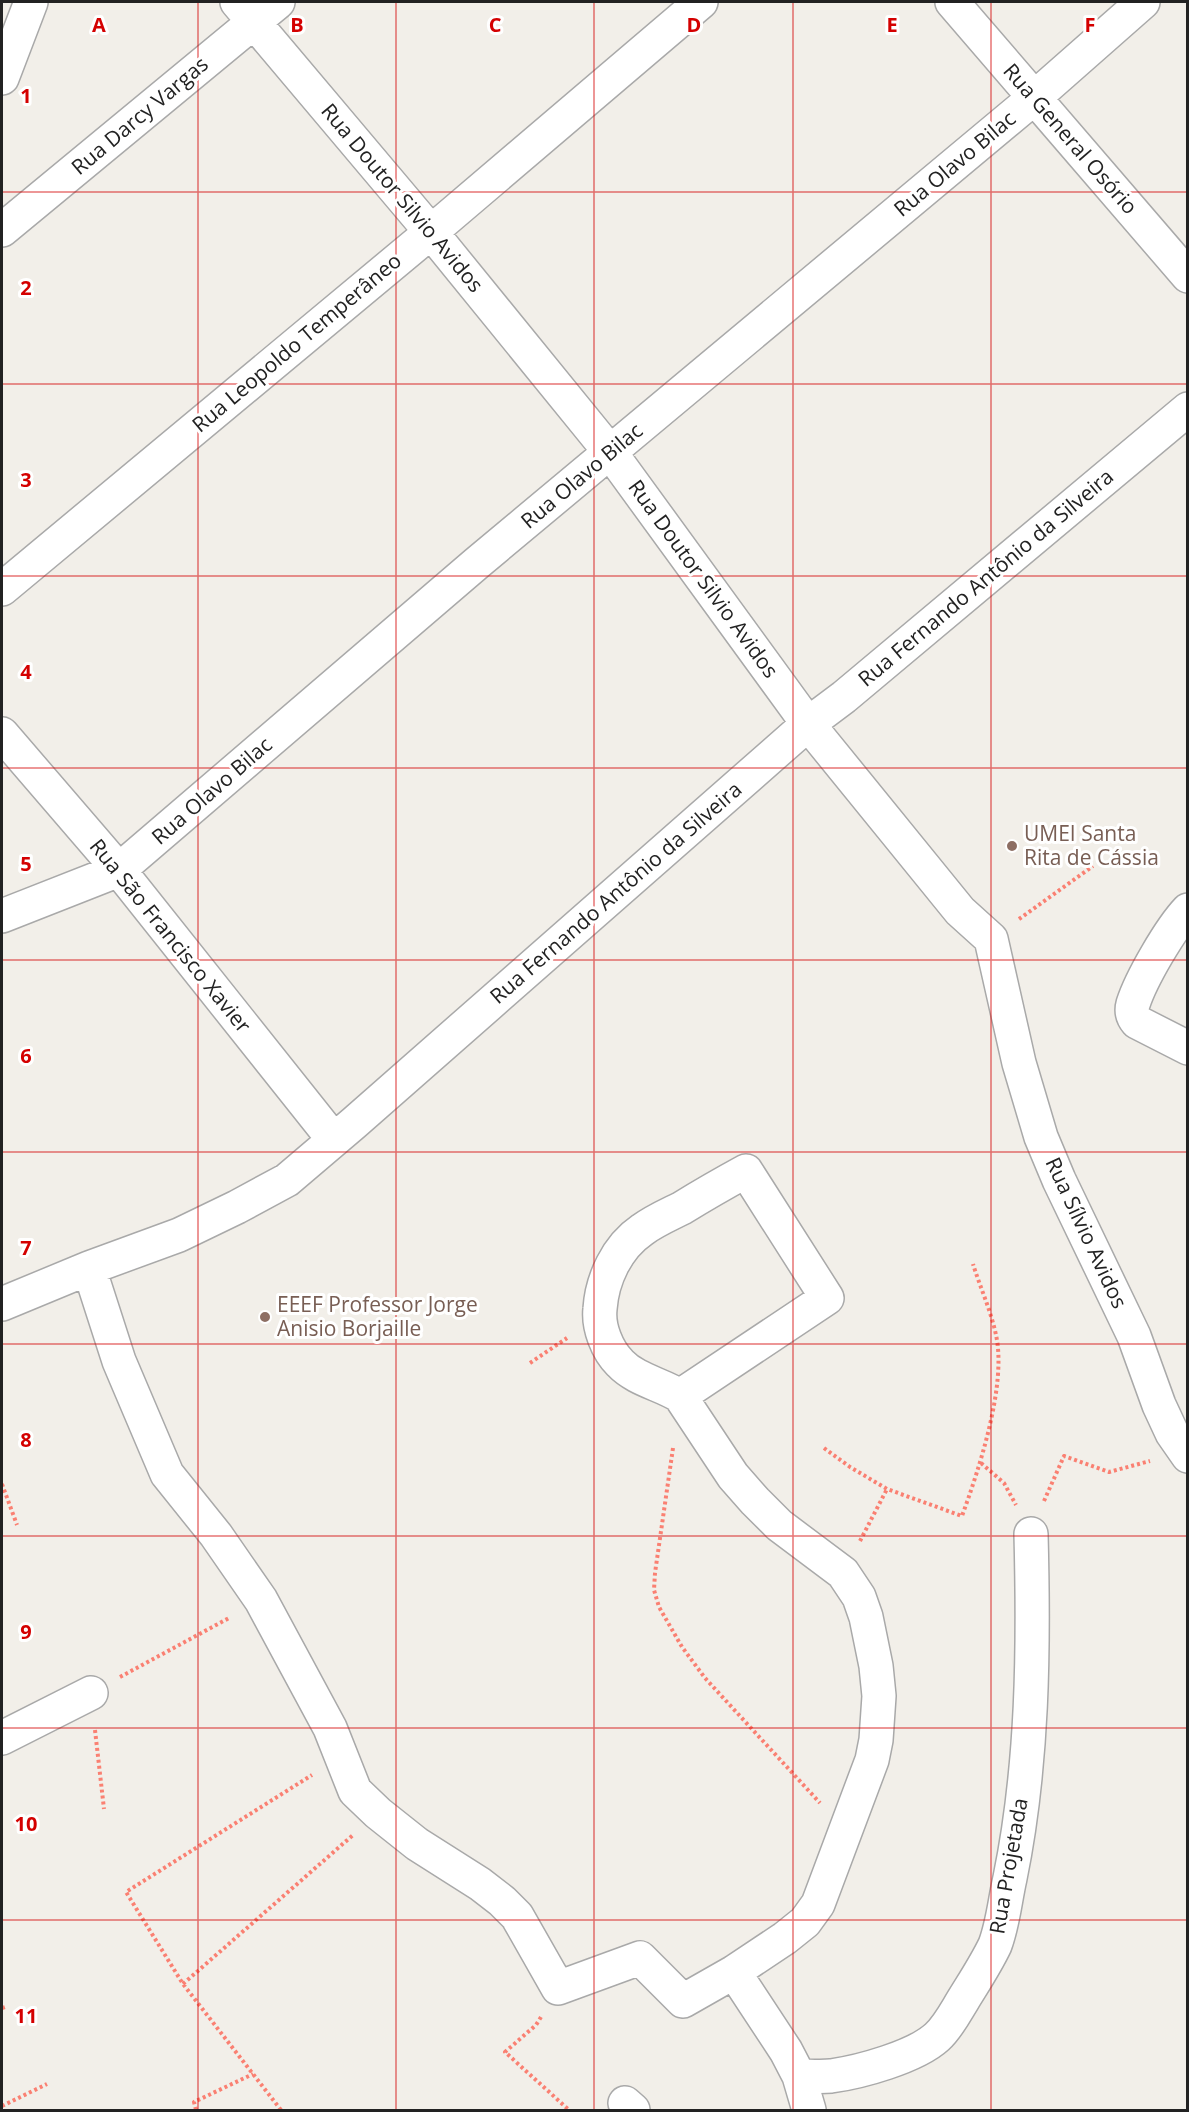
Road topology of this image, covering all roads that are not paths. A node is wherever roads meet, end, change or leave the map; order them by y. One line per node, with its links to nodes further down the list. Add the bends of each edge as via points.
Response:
1 (31, 2): 6 (street)
2 (701, 2): 9 (street, Rua Leopoldo Temperâneo)
3 (952, 2): 7 (street, Rua General Osório)
4 (1143, 2): 7 (street, Rua Olavo Bilac)
5 (256, 8): 8 (street, Rua Darcy Vargas); 9 (street, Rua Doutor Silvio Avidos)
6 (2, 78)
7 (1034, 98): 10 (street, Rua General Osório); 12 (street, Rua Olavo Bilac)
8 (2, 230)
9 (431, 232): 12 (street, Rua Doutor Silvio Avidos); 13 (street, Rua Leopoldo Temperâneo)
10 (1188, 276)
11 (1188, 409): 14 (street, Rua Fernando Antônio da Silveira)
12 (610, 452): 14 (street, Rua Doutor Silvio Avidos); 16 (street, Rua Olavo Bilac)
13 (2, 589)
14 (808, 724): 19 (street, Rua Doutor Silvio Avidos, via 960,910 991,939); 21 (street, Rua Fernando Antônio da Silveira)
15 (2, 734): 16 (street, Rua São Francisco Xavier)
16 (119, 870): 18 (street, Rua Olavo Bilac); 21 (street, Rua São Francisco Xavier)
17 (1188, 910): 20 (street, via 1150,968 1132,1012 1137,1022)
18 (2, 916)
19 (1006, 1002): 25 (street, Rua Sílvio Avidos, via 1041,1137 1134,1336 1159,1405)
20 (1188, 1048)
21 (334, 1140): 22 (street, Rua Fernando Antônio da Silveira, via 287,1180 237,1207 179,1235)
22 (89, 1268): 23 (street, Rua Fernando Antônio da Silveira); 29 (street, via 119,1361 167,1474 261,1600 330,1728 355,1791 417,1844 502,1900 517,1916 558,1988 640,1958 683,2001)
23 (2, 1304)
24 (680, 1396): 24 (street, via 827,1298 746,1172 641,1230 623,1248 601,1295 599,1315 608,1347 620,1363 637,1376); 29 (street, via 733,1476 755,1501 779,1525 843,1573 859,1597 879,1696 872,1760 821,1897 805,1922)
25 (1188, 1456)
26 (1031, 1534): 30 (street, Rua Projetada, via 1028,1747 1017,1844 995,1944 937,2037 889,2061 855,2071)
27 (90, 1693): 28 (street)
28 (2, 1738)
29 (734, 1972): 30 (street)
30 (799, 2076): 31 (street)
31 (810, 2110)

